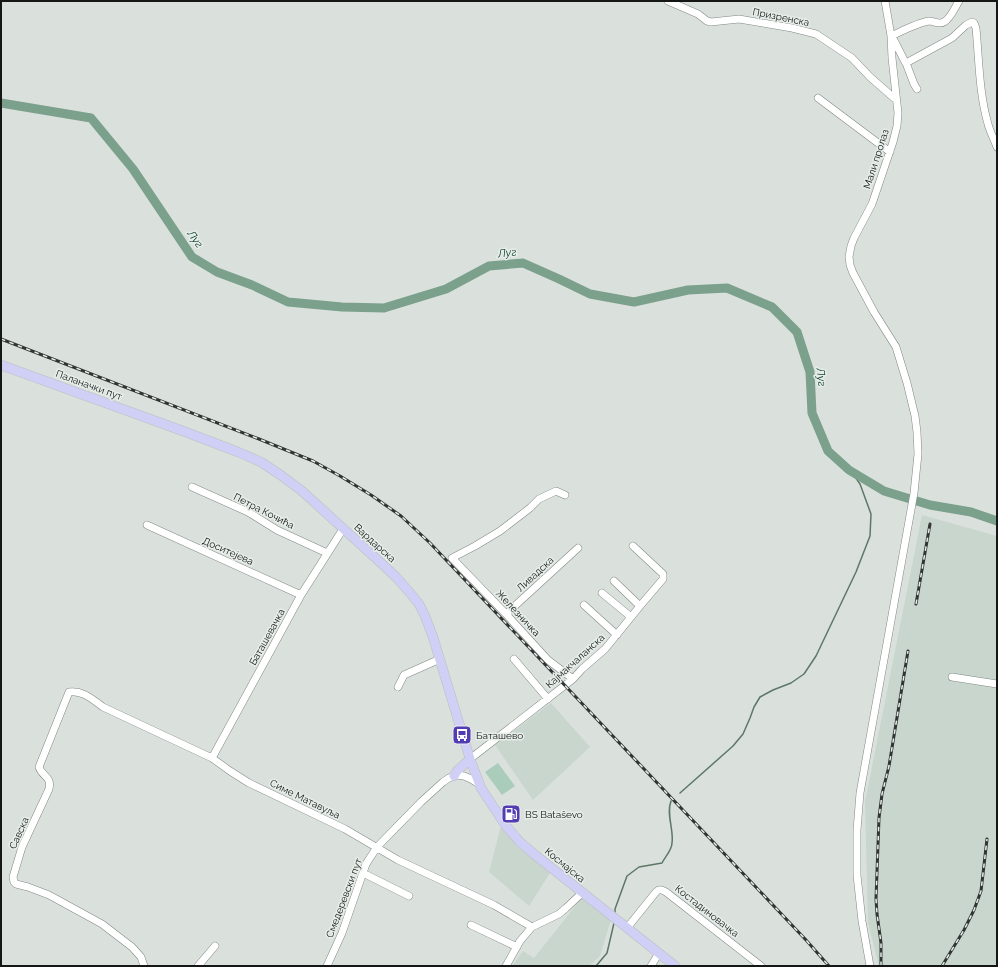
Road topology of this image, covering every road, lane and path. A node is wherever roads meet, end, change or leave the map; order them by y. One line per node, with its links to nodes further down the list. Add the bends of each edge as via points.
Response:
1 (668, 1): 8 (street, Призренска, via 711,22 739,19 816,34 852,58)
2 (885, 1): 4 (street)
3 (959, 1): 4 (street, via 943,23 929,21)
4 (891, 36): 5 (street); 8 (street, Мали пролаз)
5 (906, 63): 6 (street); 9 (street, via 952,38 966,25 974,23 985,111)
6 (917, 89)
7 (818, 98): 10 (street)
8 (896, 99): 10 (street, Мали пролаз, via 897,126)
9 (997, 147)
10 (890, 152): 57 (street, Мали пролаз, via 872,204 854,238 850,257 853,273 896,347 911,399 917,432 914,493 860,793 857,875)
11 (1, 365): 12 (main road, Паланачки пут)
12 (170, 426): 16 (main road, Вардарска, via 269,467 302,491)
13 (192, 487): 19 (street, Петра Кочића, via 248,512 277,530)
14 (565, 495): 25 (street, Железничка, via 556,491 539,499 500,531 452,558)
15 (147, 525): 22 (street, Доситејева)
16 (343, 529): 19 (street, Баташевачка); 28 (main road, Вардарска, via 391,572 414,597 428,624)
17 (633, 546): 24 (street, Кајмакчаланска, via 664,574 663,579)
18 (578, 548): 25 (street, Ливадска)
19 (327, 553): 22 (street, Баташевачка)
20 (614, 581): 24 (street)
21 (602, 593): 26 (street)
22 (301, 595): 36 (street, Баташевачка)
23 (584, 605): 27 (street)
24 (640, 606): 26 (street, Кајмакчаланска)
25 (506, 614): 31 (street, Железничка, via 548,660)
26 (631, 617): 27 (street, Кајмакчаланска)
27 (617, 635): 31 (street, Кајмакчаланска, via 605,650)
28 (440, 659): 33 (street, via 404,675); 37 (main road, Вардарска)
29 (514, 659): 35 (street)
30 (952, 677): 32 (street)
31 (573, 679): 35 (street, Кајмакчаланска)
32 (997, 684)
33 (398, 687)
34 (69, 692): 36 (street, Симе Матавуља, via 87,695 103,707); 50 (street, Савска, via 39,767 49,780 49,789 22,847 12,877 16,884 49,895 102,924 132,947 141,957)
35 (548, 698): 37 (street, Кајмакчаланска)
36 (212, 758): 40 (street, Симе Матавуља, via 249,783)
37 (470, 758): 38 (main road); 39 (main road, Космајска)
38 (454, 776): 39 (street, via 467,777); 40 (street, Смедеревски пут, via 443,782 421,802)
39 (479, 784): 42 (main road, Космајска, via 503,823 520,842)
40 (377, 847): 41 (street, Смедеревски пут); 45 (street, Симе Матавуља, via 398,860 494,905)
41 (363, 873): 43 (street); 52 (street, Смедеревски пут, via 342,933)
42 (582, 893): 45 (street, via 559,914); 46 (main road, Космајска)
43 (409, 896)
44 (471, 925): 48 (street)
45 (532, 927): 48 (street)
46 (627, 928): 49 (main road, Космајска); 56 (street, Костадиновачка, via 656,892 661,890)
47 (215, 946): 51 (street)
48 (517, 947): 53 (street)
49 (659, 953): 54 (street); 55 (main road, Космајска)
50 (144, 966)
51 (198, 966)
52 (327, 966)
53 (506, 966)
54 (651, 966)
55 (675, 966)
56 (761, 966)
57 (870, 966)

